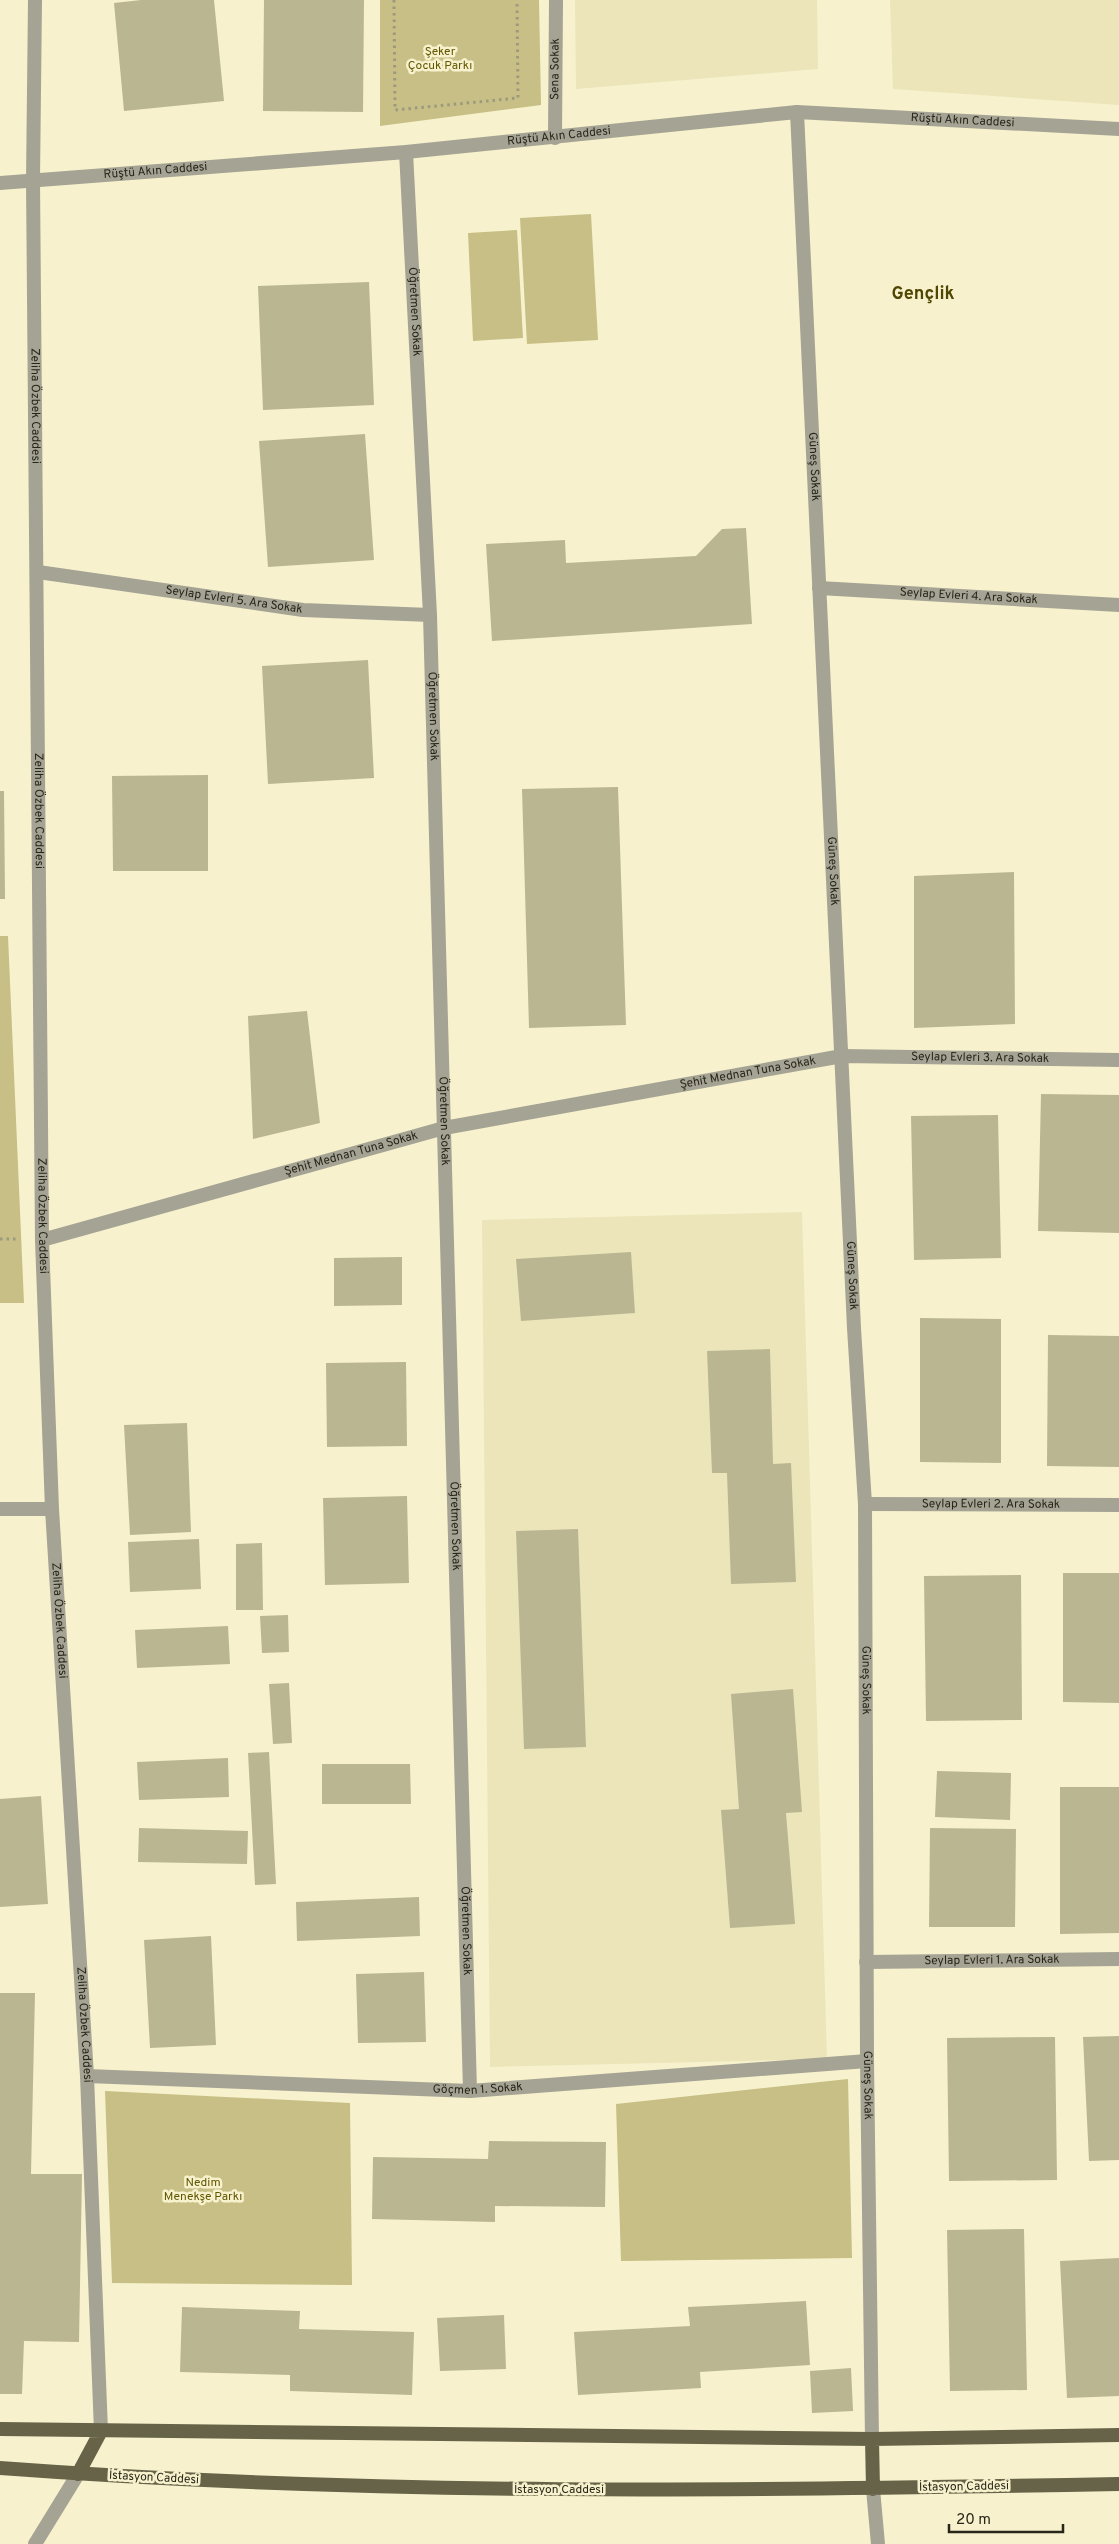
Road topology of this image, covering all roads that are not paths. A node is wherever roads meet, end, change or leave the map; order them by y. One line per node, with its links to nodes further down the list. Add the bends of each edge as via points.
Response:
1 (35, 0): 7 (street, Zeliha Özbek Caddesi)
2 (556, 0): 5 (street, Sena Sokak)
3 (797, 112): 4 (street, Rüştü Akın Caddesi); 5 (street, Rüştü Akın Caddesi); 10 (street, Güneş Sokak)
4 (1119, 129)
5 (555, 138): 6 (street, Rüştü Akın Caddesi)
6 (406, 152): 7 (street, Rüştü Akın Caddesi); 12 (street, Öğretmen Sokak)
7 (33, 180): 8 (street, Rüştü Akın Caddesi); 9 (street, Zeliha Özbek Caddesi)
8 (0, 183)
9 (38, 572): 12 (street, Seylap Evleri 5. Ara Sokak, via 303,610); 16 (street, Zeliha Özbek Caddesi)
10 (820, 588): 11 (street, Seylap Evleri 4. Ara Sokak); 13 (street, Güneş Sokak)
11 (1119, 605)
12 (430, 615): 15 (street, Öğretmen Sokak)
13 (842, 1056): 14 (street, Seylap Evleri 3. Ara Sokak); 15 (street, Şehit Mednan Tuna Sokak); 17 (street, Güneş Sokak)
14 (1119, 1060)
15 (444, 1128): 16 (street, Şehit Mednan Tuna Sokak); 25 (street, Öğretmen Sokak)
16 (42, 1240): 20 (street, Zeliha Özbek Caddesi)
17 (865, 1504): 18 (street, Seylap Evleri 2. Ara Sokak); 22 (street, Güneş Sokak)
18 (1119, 1505)
19 (0, 1508): 20 (street)
20 (52, 1509): 24 (street, Zeliha Özbek Caddesi)
21 (1119, 1959): 22 (street, Seylap Evleri 1. Ara Sokak)
22 (866, 1962): 23 (street, Güneş Sokak)
23 (867, 2061): 25 (street, Göçmen 1. Sokak); 29 (street, Güneş Sokak)
24 (88, 2076): 25 (street, Göçmen 1. Sokak); 27 (street, Zeliha Özbek Caddesi)
25 (470, 2091)
26 (0, 2429): 27 (main road)
27 (101, 2431): 29 (main road); 31 (main road)
28 (1119, 2435): 29 (main road)
29 (872, 2439): 33 (main road)
30 (0, 2468): 31 (main road, İstasyon Caddesi)
31 (78, 2474): 33 (main road, İstasyon Caddesi, via 196,2481 501,2490); 34 (street)
32 (1119, 2484): 33 (main road, İstasyon Caddesi)
33 (873, 2489): 35 (street)
34 (35, 2544)
35 (878, 2544)

